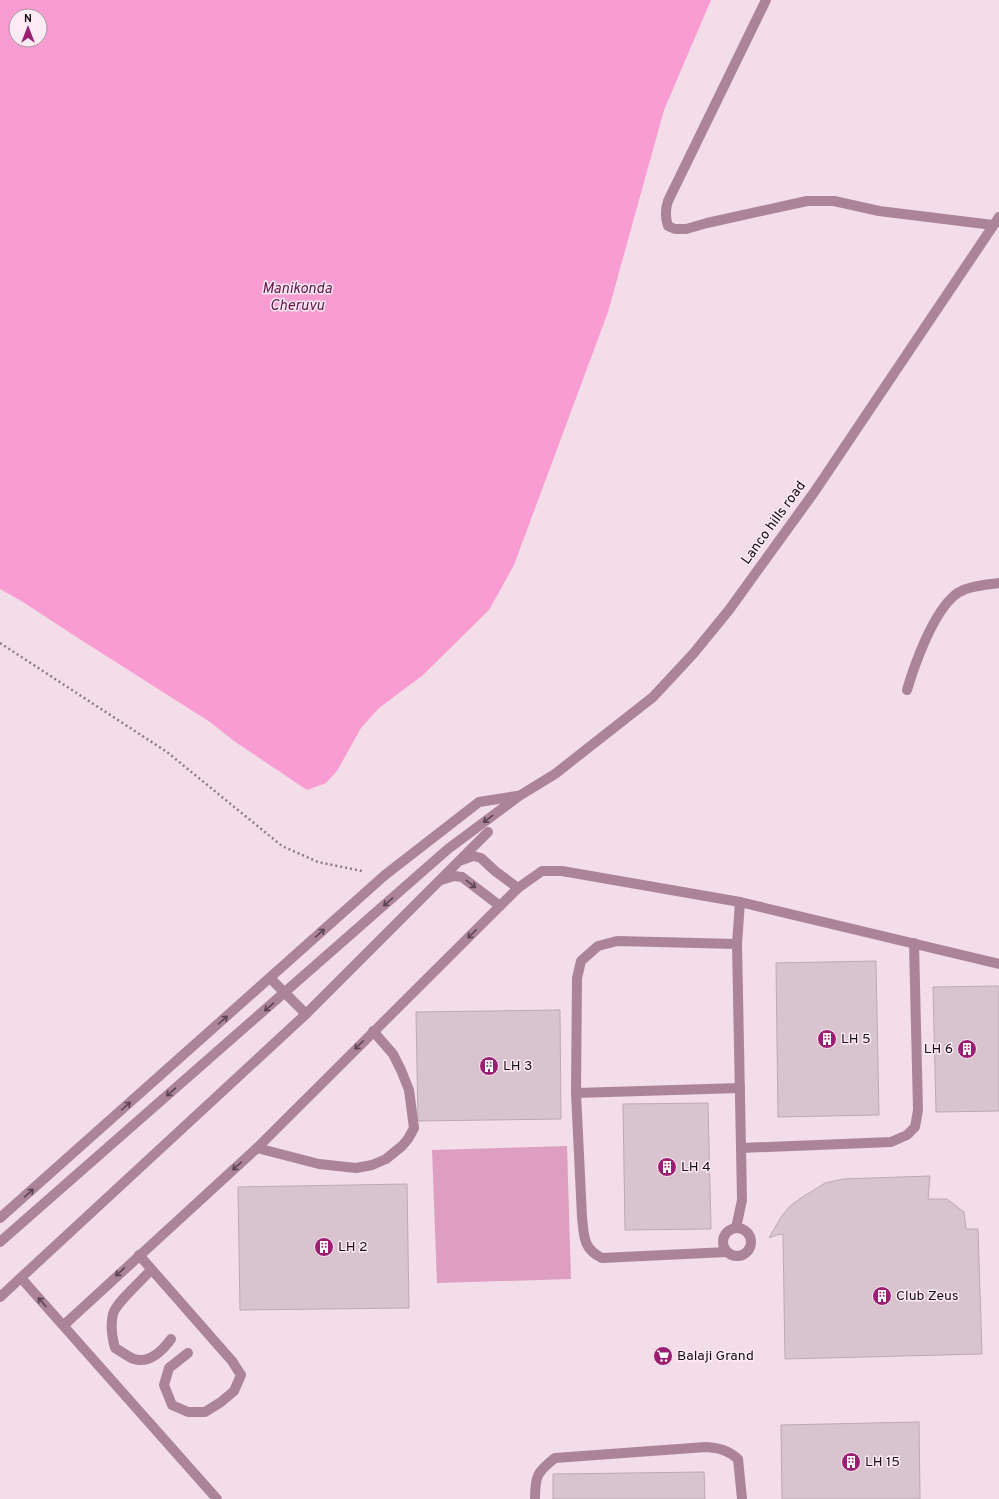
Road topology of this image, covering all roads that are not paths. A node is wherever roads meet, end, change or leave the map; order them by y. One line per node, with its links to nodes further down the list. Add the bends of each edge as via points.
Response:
1 (766, 0): 2 (street, via 668,200 665,211 668,226 686,230 807,200 834,200 879,211)
2 (996, 221): 5 (street, Lanco hills road, via 815,491 729,610 693,654 653,697 555,774)
3 (999, 583): 4 (street, via 978,585 956,594 941,611 914,665)
4 (907, 690)
5 (519, 796): 15 (street, one-way to 5, via 385,875 479,802); 16 (street, Lanco hills road, one-way to 16, via 448,849)
6 (488, 832): 7 (street)
7 (460, 860): 8 (street); 9 (street, via 473,856 481,858)
8 (439, 880): 11 (street, one-way to 11, via 454,876 462,877); 17 (street)
9 (518, 888): 10 (street, via 542,871 552,870); 11 (street)
10 (740, 902): 12 (street); 13 (street)
11 (500, 906): 18 (street, one-way to 18)
12 (914, 943): 14 (street); 22 (street, via 918,1110 915,1127 907,1135 891,1142)
13 (737, 944): 19 (street); 20 (street, via 617,941 598,946 581,961 577,978)
14 (999, 964)
15 (270, 978): 16 (street); 23 (street, one-way to 15)
16 (285, 994): 17 (street); 25 (street, Lanco hills road, one-way to 25)
17 (306, 1014): 29 (street)
18 (373, 1031): 21 (street, one-way to 21); 21 (street, via 393,1054 409,1090 414,1128 402,1146 372,1166 356,1168 319,1164)
19 (740, 1088): 20 (street); 22 (street)
20 (576, 1093): 26 (street, via 584,1236 593,1254 602,1258)
21 (257, 1148): 27 (street, one-way to 27)
22 (741, 1148): 24 (street, via 742,1200)
23 (0, 1218)
24 (736, 1228): 26 (street, via 728,1232 723,1239); 26 (street, via 746,1230 752,1243 751,1247 740,1256)
25 (0, 1242)
26 (727, 1252)
27 (139, 1255): 28 (street); 31 (street, one-way to 31)
28 (152, 1270): 32 (street, via 130,1290 113,1313 111,1334 115,1348 135,1359 148,1360 164,1349); 33 (street, via 232,1361 241,1375 234,1391 206,1412 188,1412 172,1405 164,1385 170,1368)
29 (21, 1278): 30 (street); 31 (street, one-way to 29)
30 (0, 1297)
31 (64, 1325): 34 (street)
32 (171, 1339)
33 (188, 1353)
34 (217, 1499)
35 (535, 1499): 36 (street, via 539,1471 555,1458 706,1447 731,1452 738,1459)
36 (742, 1499)

